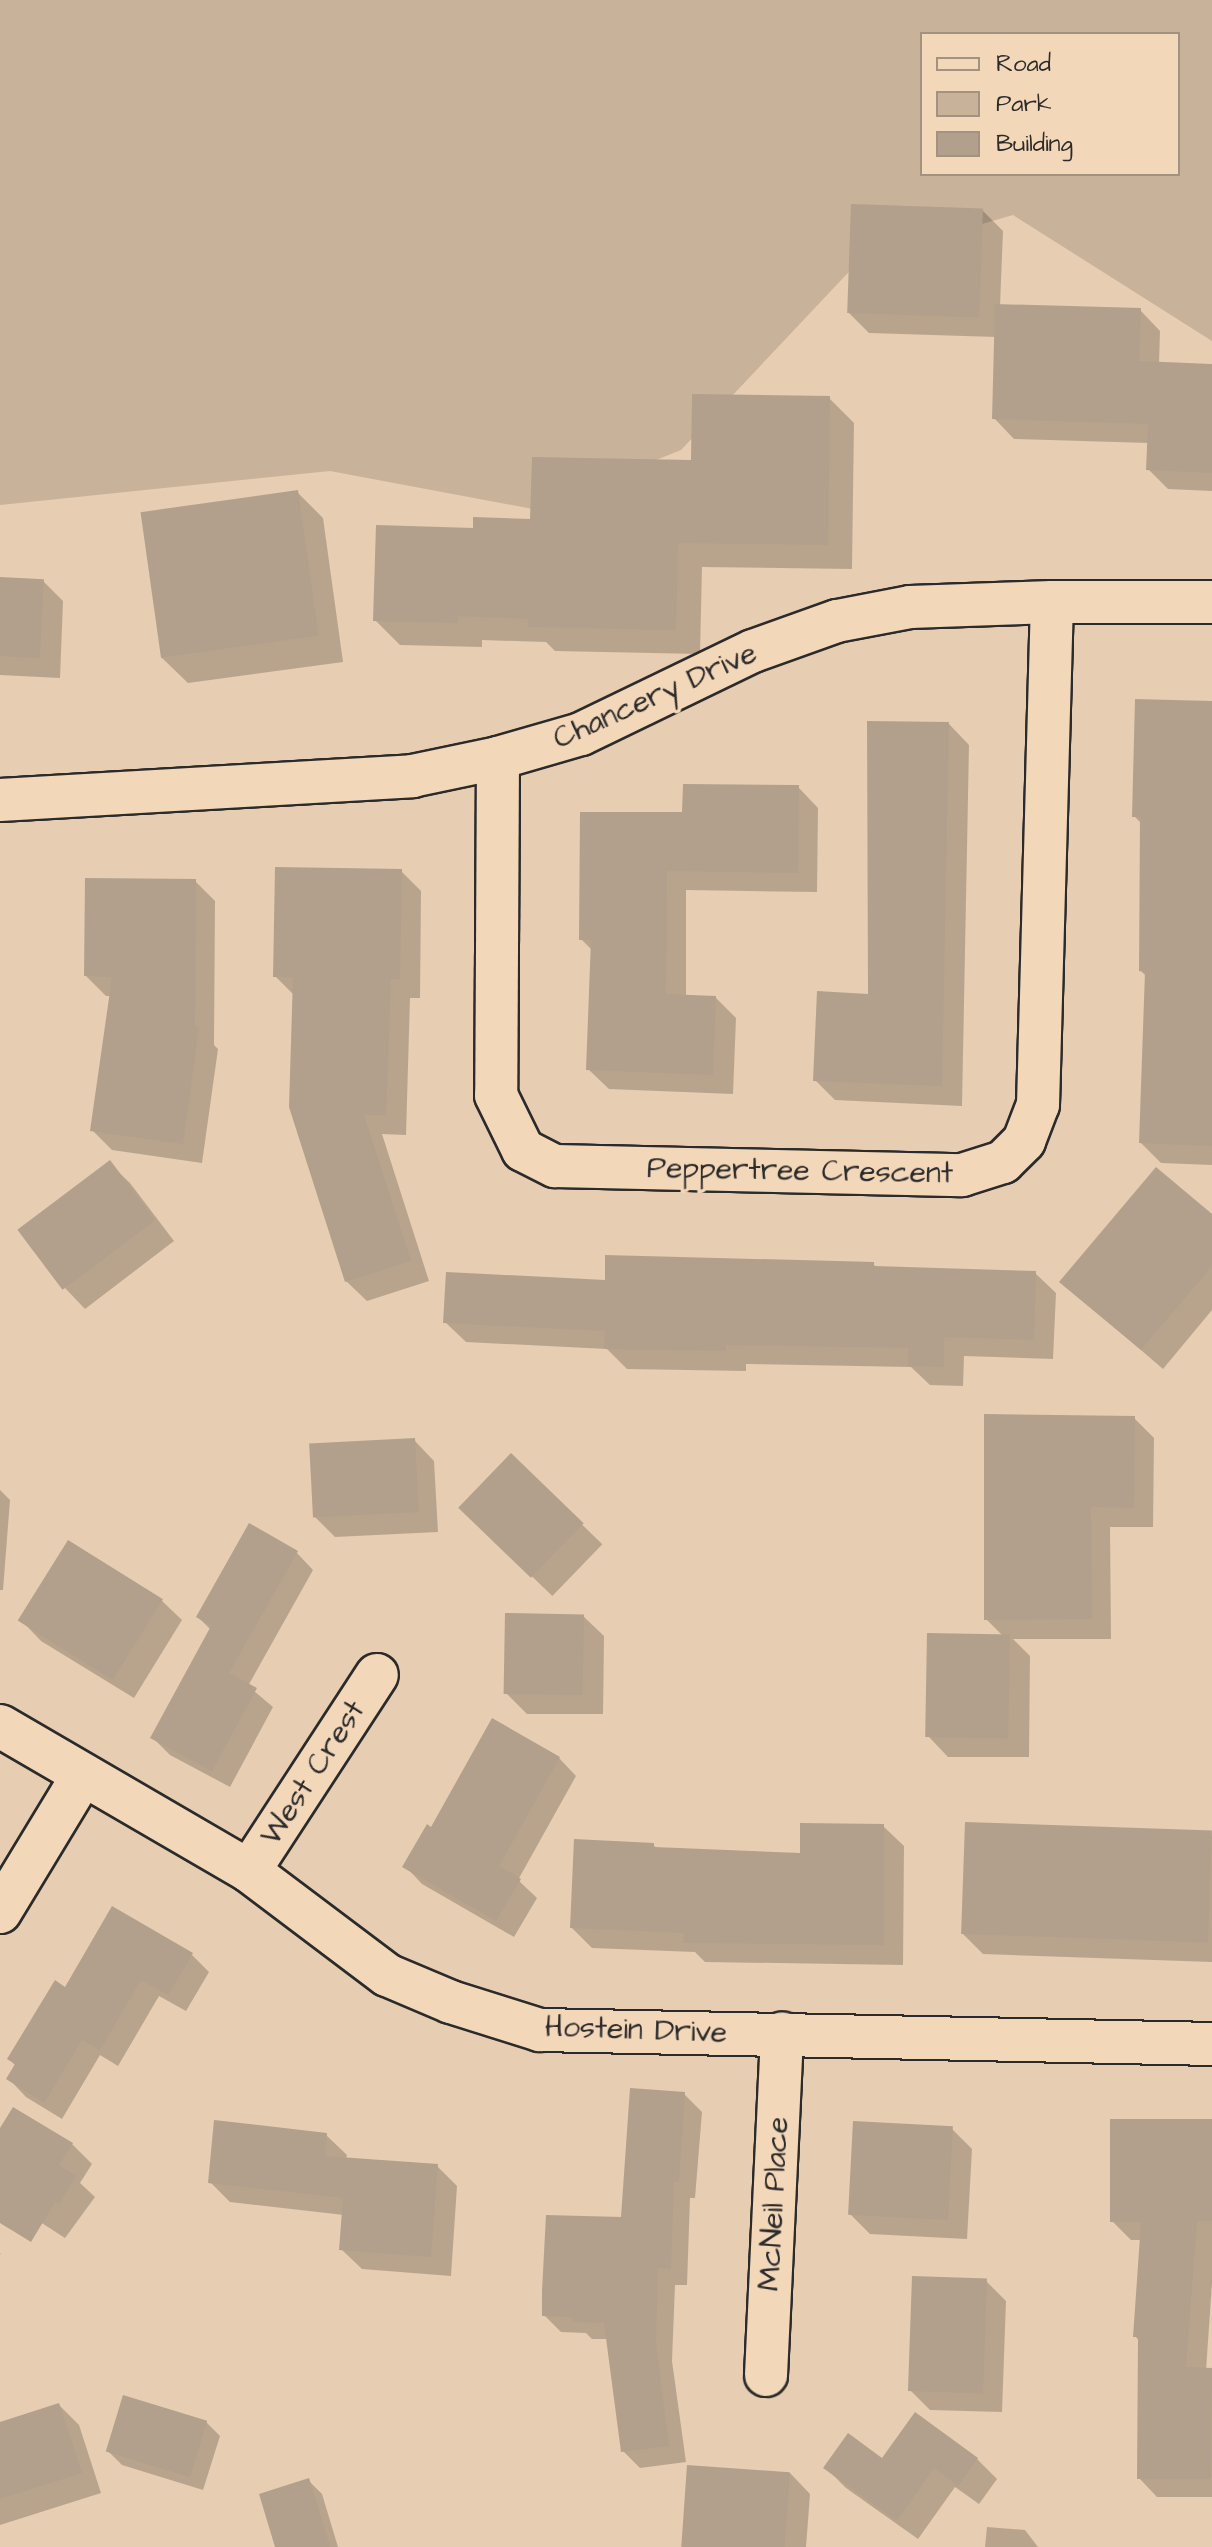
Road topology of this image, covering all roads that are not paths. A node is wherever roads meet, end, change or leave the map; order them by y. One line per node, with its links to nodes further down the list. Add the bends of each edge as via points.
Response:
1 (1052, 602): 2 (street, Chancery Drive); 3 (street, Chancery Drive, via 910,607 837,621 753,651 581,734); 3 (street, Peppertree Crescent, via 1038,1105 1024,1141 1003,1162 962,1175 555,1166 523,1150 496,1095)
2 (1212, 602)
3 (498, 758): 4 (street, Chancery Drive, via 412,776)
4 (0, 800)
5 (377, 1675): 8 (street, West Crest)
6 (0, 1726): 7 (street, Hostein Drive)
7 (83, 1775): 8 (street, Hostein Drive); 9 (street)
8 (249, 1871): 10 (street, Hostein Drive, via 387,1975 540,2030)
9 (0, 1912)
10 (782, 2033): 11 (street, Hostein Drive); 12 (street, McNeil Place)
11 (1212, 2044)
12 (766, 2375)

